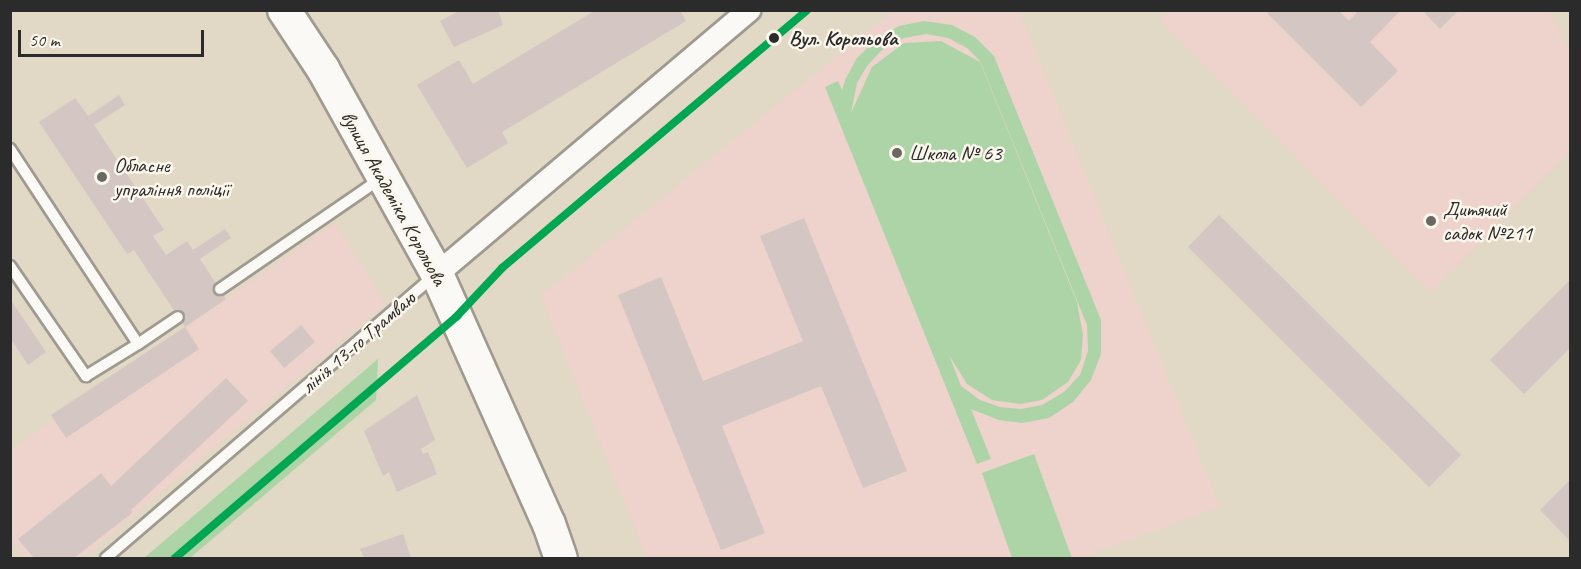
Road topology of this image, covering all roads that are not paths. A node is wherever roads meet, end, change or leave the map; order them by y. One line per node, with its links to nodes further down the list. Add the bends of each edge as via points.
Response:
1 (284, 10): 4 (main road, вулиця Академіка Корольова, via 323,69)
2 (749, 10): 6 (street, лінія 13-го Трамваю)
3 (10, 149): 9 (lane)
4 (383, 177): 6 (main road, вулиця Академіка Корольова); 7 (lane)
5 (10, 266): 9 (lane, via 86,376)
6 (437, 274): 10 (lane, лінія 13-го Трамваю); 11 (main road, вулиця Академіка Корольова)
7 (220, 289)
8 (178, 317): 9 (lane)
9 (138, 344)
10 (106, 558)
11 (561, 558)

